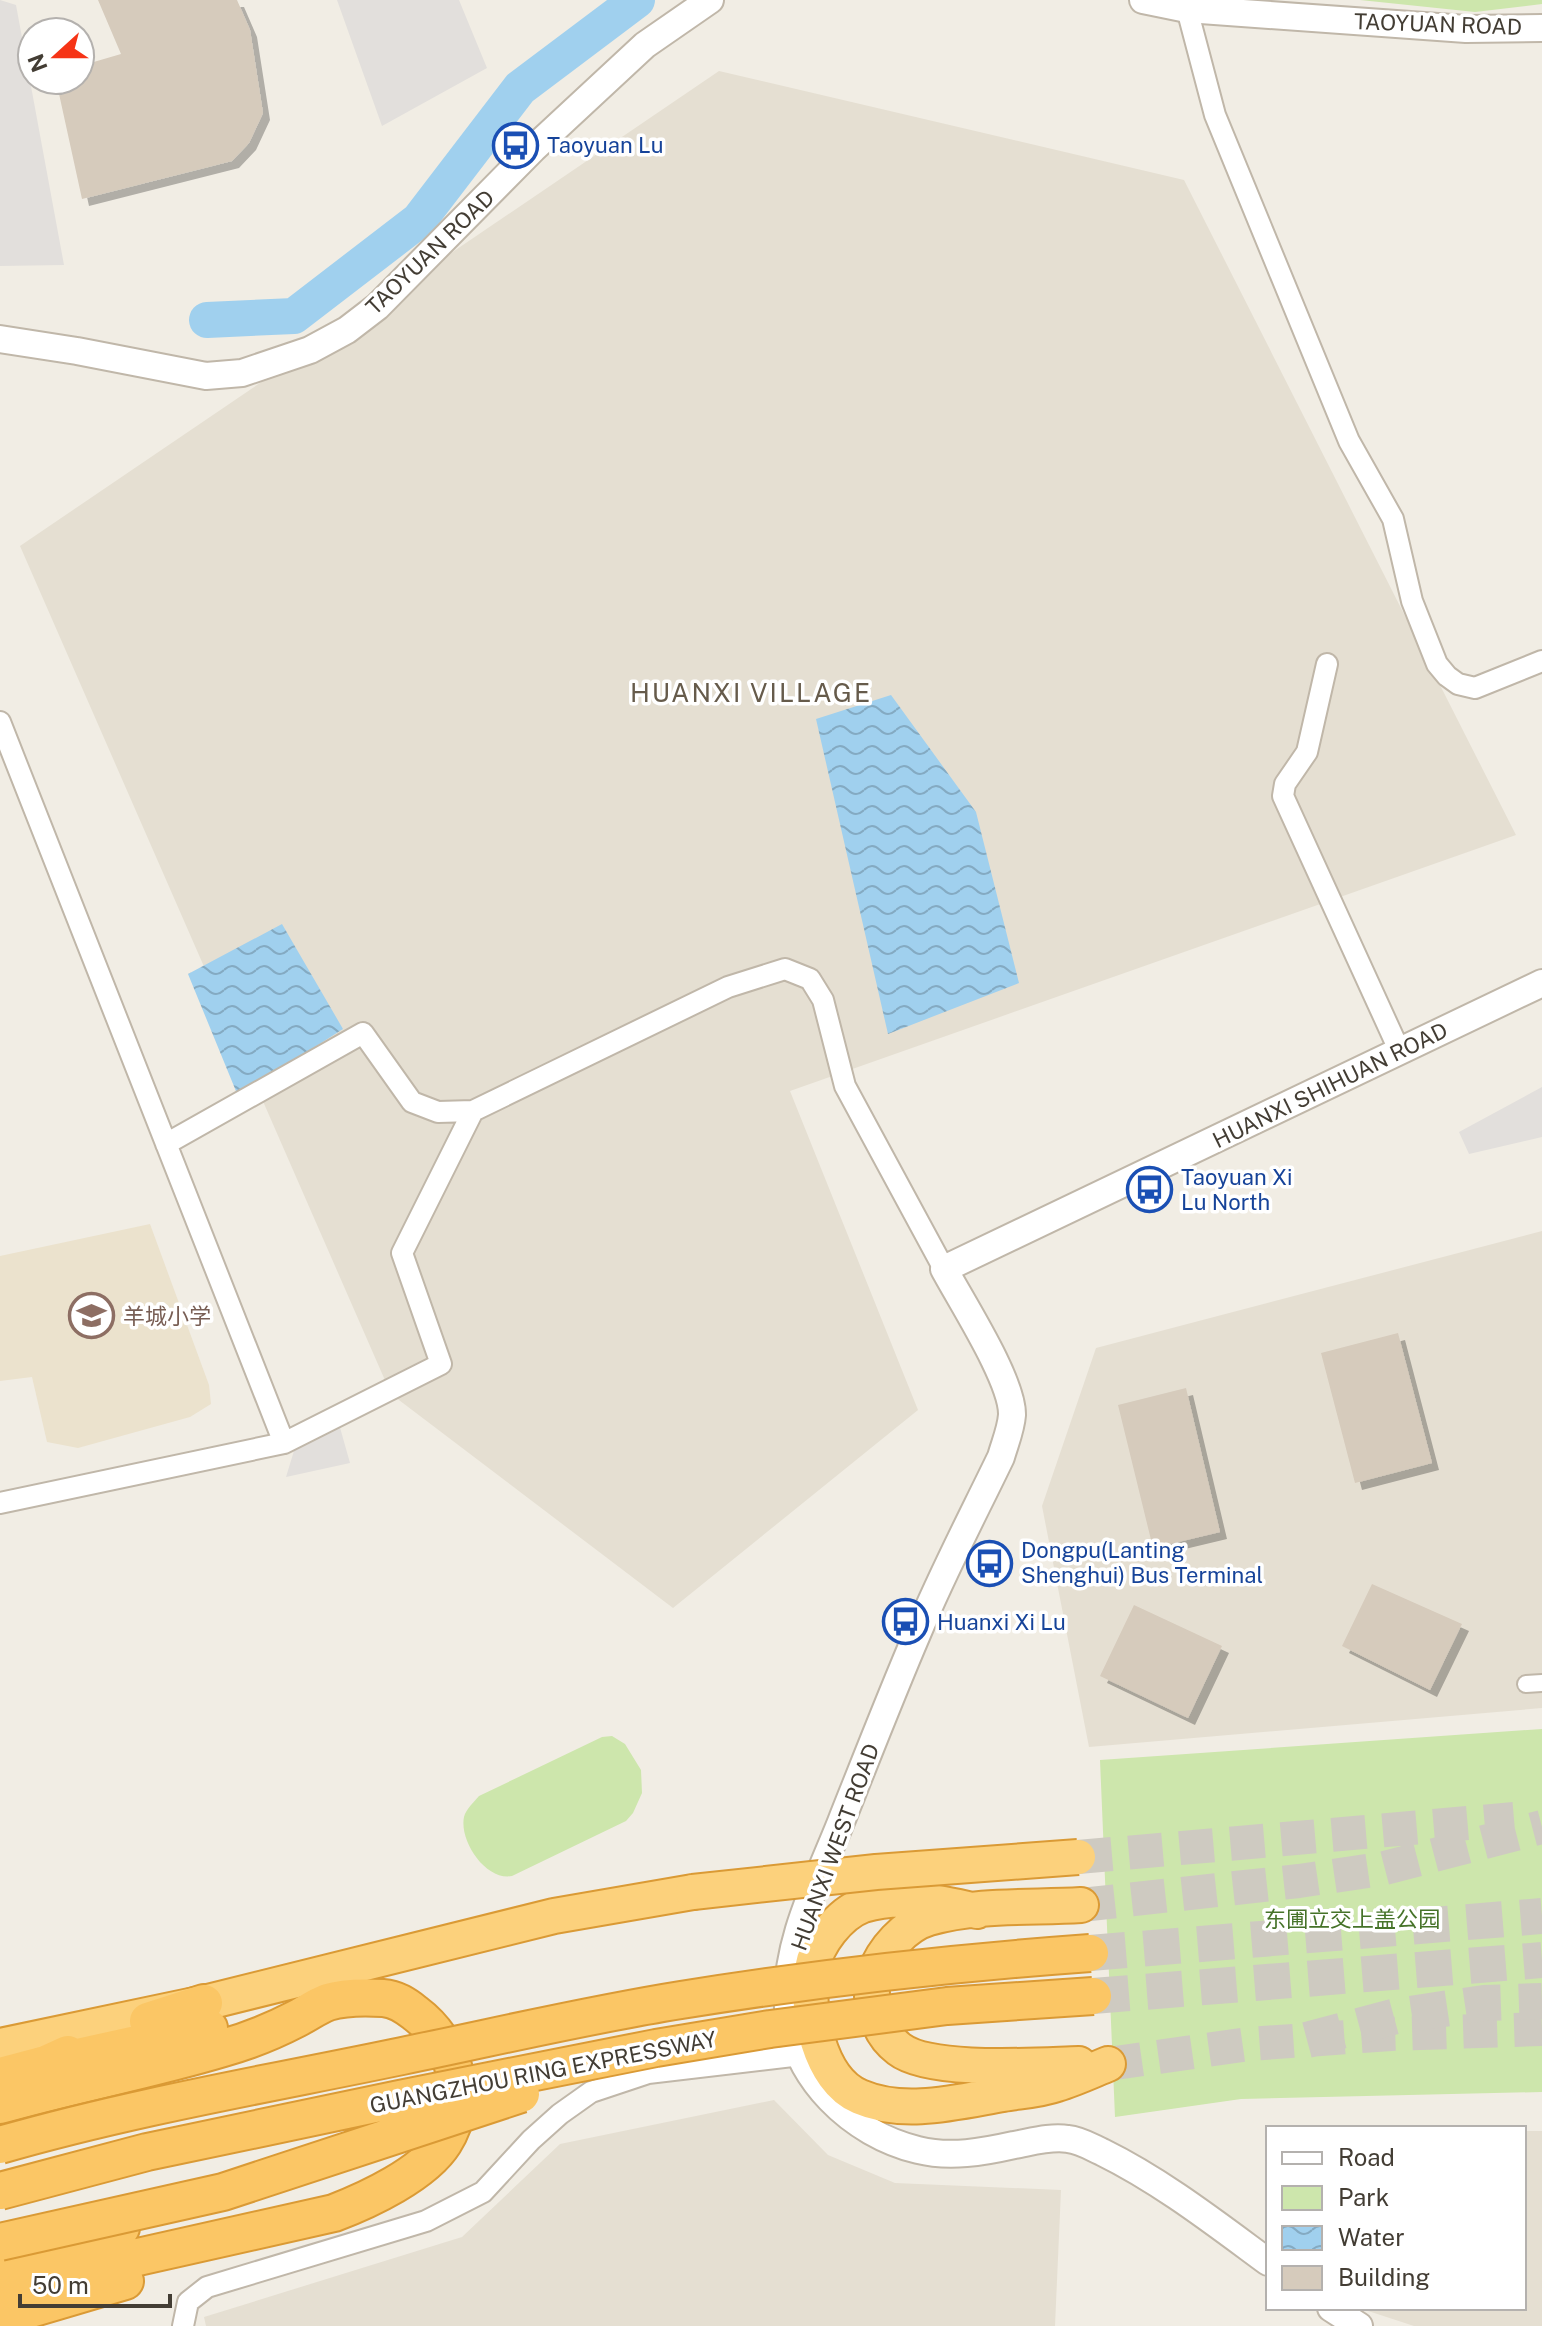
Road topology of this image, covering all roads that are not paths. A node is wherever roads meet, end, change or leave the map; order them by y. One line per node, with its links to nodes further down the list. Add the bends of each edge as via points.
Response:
1 (710, 0): 5 (street, TAOYUAN ROAD, via 645,45 377,307 310,350 242,373 206,376)
2 (1143, 0): 3 (street, TAOYUAN ROAD)
3 (1187, 9): 4 (street, TAOYUAN ROAD, via 1466,29); 6 (street, via 1215,115 1349,441 1393,519 1412,601 1437,664 1458,684 1475,688)
4 (1542, 28)
5 (0, 339)
6 (1542, 661)
7 (1327, 664): 10 (street, via 1307,752 1283,796)
8 (0, 722): 12 (street)
9 (1542, 983): 10 (street, HUANXI SHIHUAN ROAD)
10 (1400, 1052): 13 (street, HUANXI SHIHUAN ROAD)
11 (473, 1111): 12 (street, via 438,1112 412,1102 363,1033); 13 (street, HUANXI WEST ROAD, via 728,987 785,969 810,979 823,1000 845,1086); 14 (street, via 402,1253 441,1364)
12 (166, 1144): 14 (street)
13 (944, 1269): 25 (street, HUANXI WEST ROAD, via 1005,1386 1012,1412 1008,1434 918,1631 809,1902 793,1957 788,2009)
14 (284, 1443): 15 (street)
15 (0, 1503)
16 (1078, 1857): 22 (highway, bridge, via 693,1892 554,1916)
17 (1081, 1905): 18 (highway)
18 (977, 1911): 18 (highway, via 894,1898 860,1906 822,1941 812,1968 810,2003 816,2037 839,2083 856,2096 880,2105 948,2104 1055,2085 1108,2064 949,2064 916,2058 881,2031 871,1985 879,1961 907,1930 926,1919)
19 (1090, 1953): 29 (highway, GUANGZHOU RING EXPRESSWAY, bridge, via 960,1962 680,2000 163,2105)
20 (1093, 1996): 24 (highway, GUANGZHOU RING EXPRESSWAY, bridge, via 947,2006)
21 (328, 2002): 26 (highway); 28 (highway, via 224,2048); 32 (highway, via 383,1998 401,2003 424,2020 454,2064 452,2123 444,2142 420,2166 372,2198 334,2213)
22 (204, 2003): 23 (highway); 26 (highway, via 123,2029)
23 (0, 2046)
24 (656, 2048): 30 (highway, GUANGZHOU RING EXPRESSWAY, bridge, via 147,2152); 31 (highway, bridge, via 323,2161)
25 (801, 2055): 34 (street, HUANXI WEST ROAD, via 837,2106 891,2141 948,2154 1050,2139 1087,2145 1157,2183); 39 (street, via 648,2073 591,2092 531,2140 483,2192 426,2221 207,2287 188,2302)
26 (46, 2064): 27 (highway)
27 (0, 2076)
28 (0, 2105)
29 (0, 2145)
30 (0, 2191)
31 (183, 2202): 33 (highway, bridge); 35 (highway, bridge, via 75,2244)
32 (238, 2236): 36 (highway); 38 (highway, via 130,2279)
33 (0, 2242)
34 (1266, 2261)
35 (0, 2263)
36 (0, 2288)
37 (1334, 2310): 40 (street)
38 (0, 2318)
39 (183, 2326)
40 (1359, 2326)

